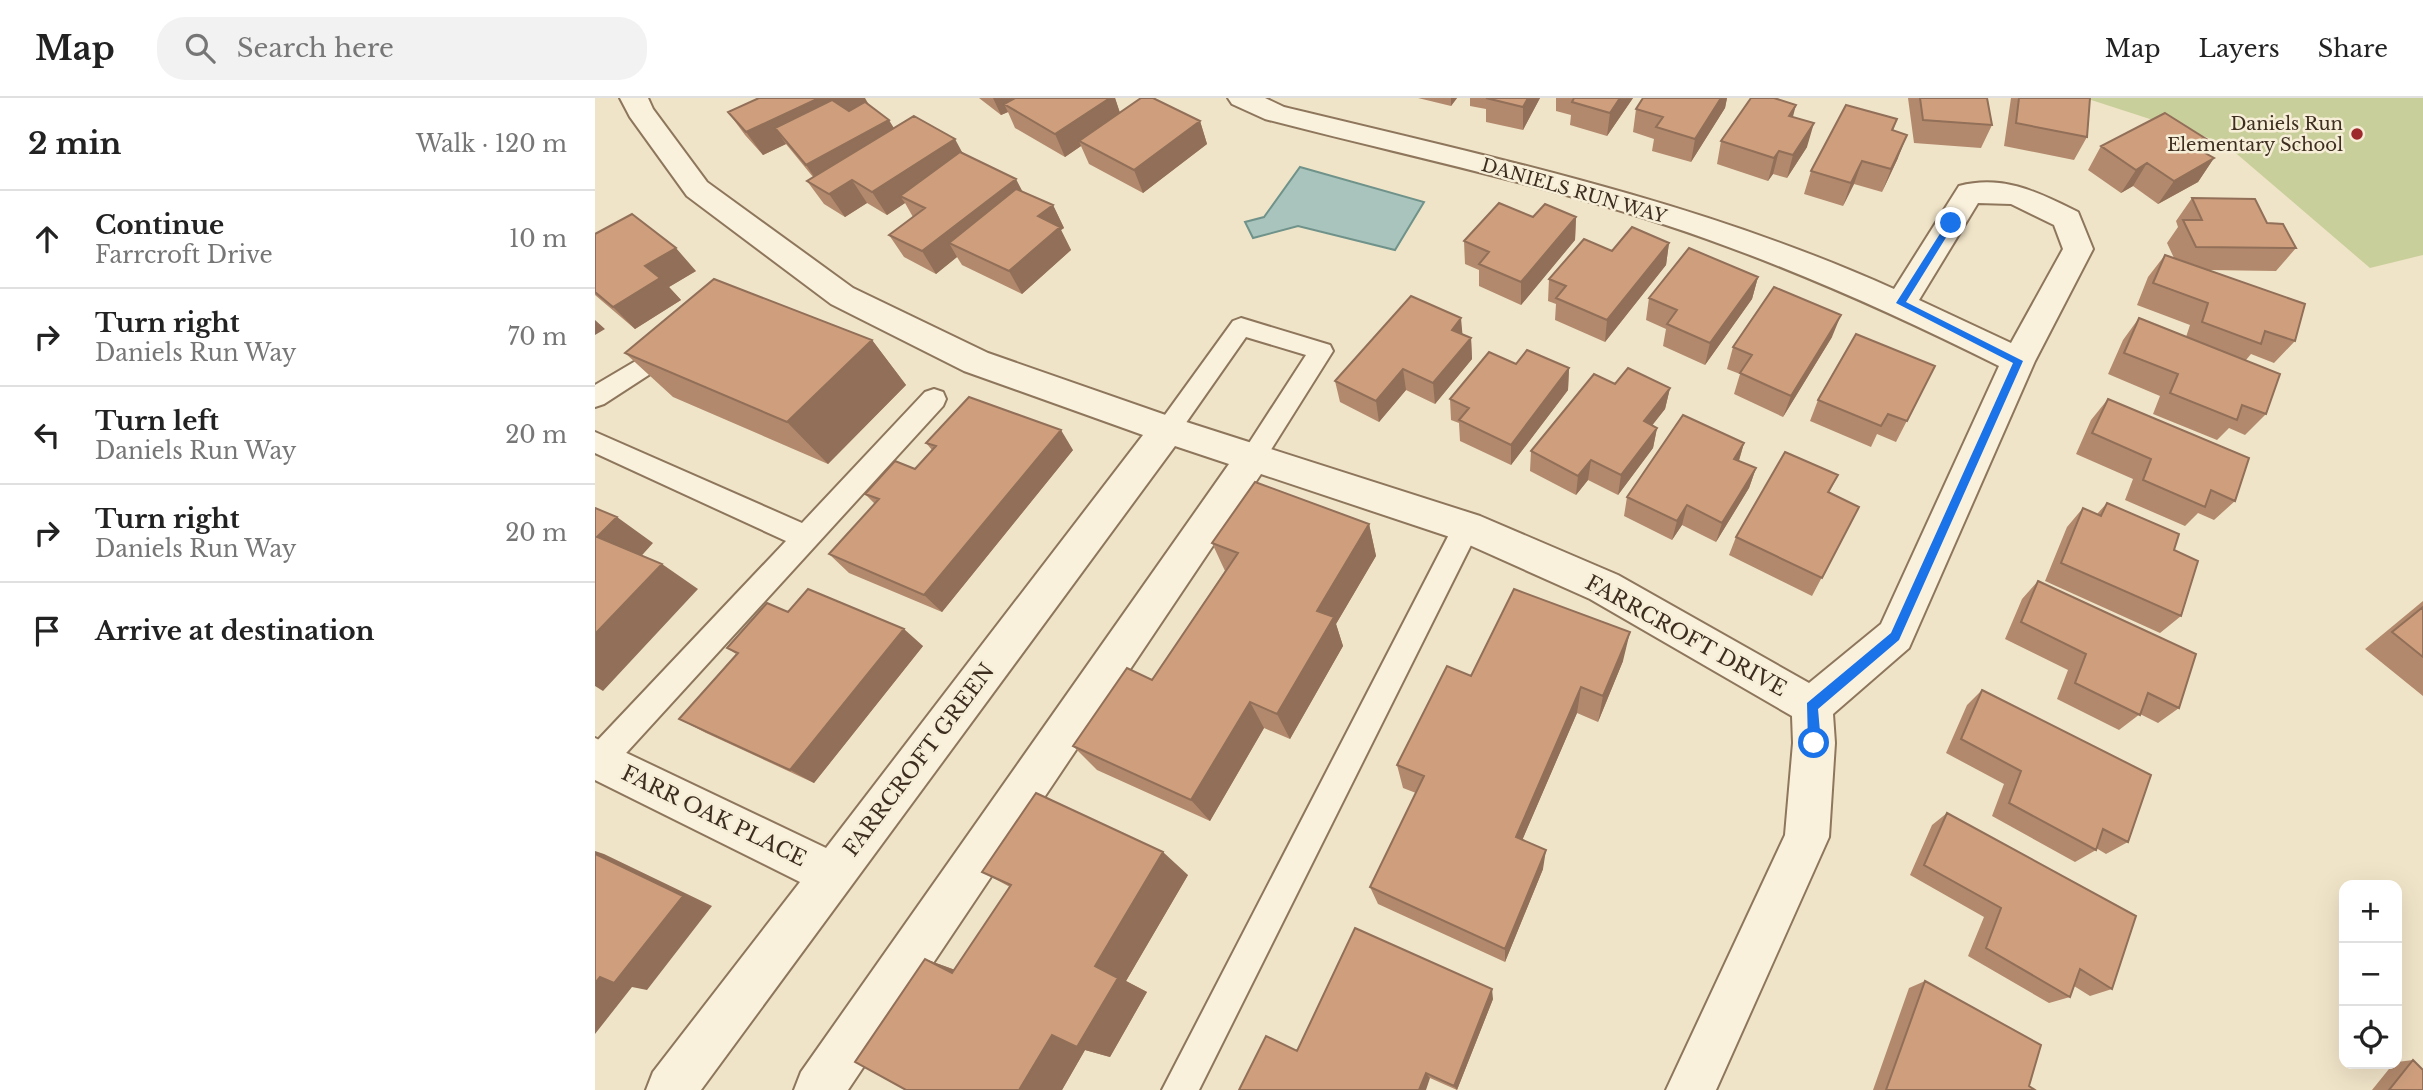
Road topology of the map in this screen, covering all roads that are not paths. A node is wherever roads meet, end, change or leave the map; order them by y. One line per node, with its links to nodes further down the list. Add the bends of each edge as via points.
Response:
1 (634, 98): 8 (street, via 697,189 842,296 976,362)
2 (1242, 98): 3 (street, DANIELS RUN WAY, via 1275,113 1561,185 1731,236)
3 (1901, 303): 5 (street, DANIELS RUN WAY); 5 (street, via 1969,193 2017,194 2067,219 2078,248)
4 (694, 335): 6 (lane)
5 (2018, 361): 13 (street, via 1895,636)
6 (595, 397)
7 (934, 398): 12 (lane)
8 (1167, 430): 10 (street, FARRCROFT DRIVE); 10 (lane, via 1241,327 1321,351); 15 (street, FARRCROFT GREEN)
9 (595, 442): 12 (lane)
10 (1253, 457): 11 (street, FARRCROFT DRIVE); 17 (street)
11 (1467, 527): 13 (street, FARRCROFT DRIVE, via 1604,587); 18 (lane)
12 (806, 537): 14 (lane)
13 (1812, 706): 19 (street, FARRCROFT DRIVE, via 1807,837)
14 (597, 761): 15 (street, FARR OAK PLACE)
15 (832, 875): 16 (street, FARRCROFT GREEN)
16 (671, 1090)
17 (819, 1090)
18 (1180, 1090)
19 (1691, 1090)

